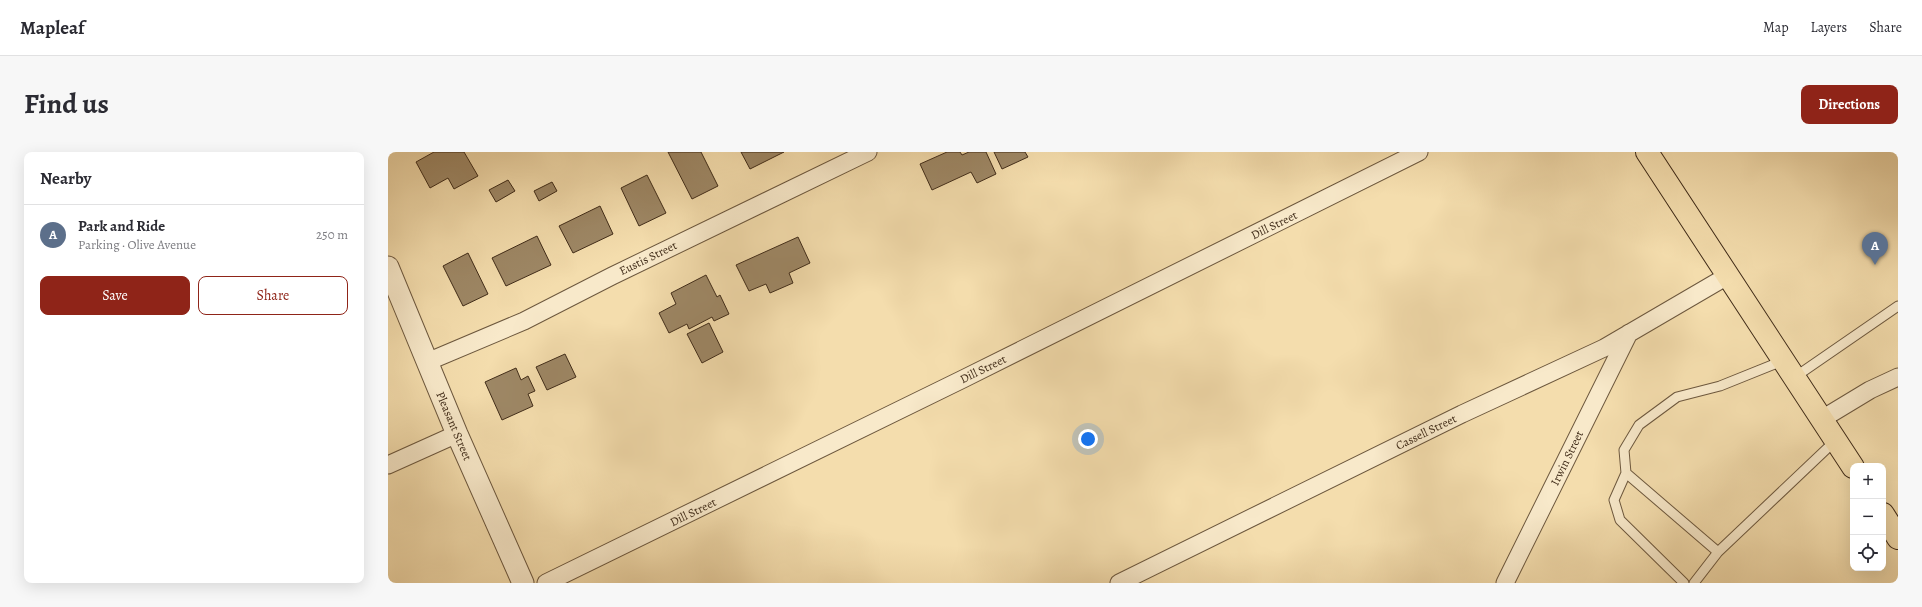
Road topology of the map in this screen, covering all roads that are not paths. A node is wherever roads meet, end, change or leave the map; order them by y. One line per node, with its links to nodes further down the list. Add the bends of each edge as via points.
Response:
1 (868, 152): 10 (street, Eustis Street, via 524,321)
2 (1419, 152): 23 (street, Dill Street, via 970,376)
3 (1647, 152): 5 (highway)
4 (1666, 152): 5 (highway)
5 (1704, 238): 7 (highway)
6 (388, 268): 10 (street, Pleasant Street)
7 (1729, 275): 9 (street, Cassell Street); 11 (highway)
8 (1898, 306): 11 (lane)
9 (1629, 334): 24 (street, Cassell Street); 25 (street, Irwin Street)
10 (427, 362): 14 (street, Pleasant Street)
11 (1788, 369): 13 (highway); 18 (lane, via 1677,397 1639,425 1624,450)
12 (1898, 377): 13 (street, via 1870,390)
13 (1822, 419): 15 (highway)
14 (457, 434): 17 (street); 22 (street, Pleasant Street)
15 (1836, 440): 16 (highway); 21 (lane)
16 (1850, 463)
17 (388, 465)
18 (1626, 473): 21 (lane); 26 (lane, via 1614,500 1620,520)
19 (1886, 519): 20 (highway)
20 (1898, 538)
21 (1718, 552): 27 (lane)
22 (523, 583)
23 (546, 583)
24 (1119, 583)
25 (1505, 583)
26 (1684, 583)
27 (1694, 583)

